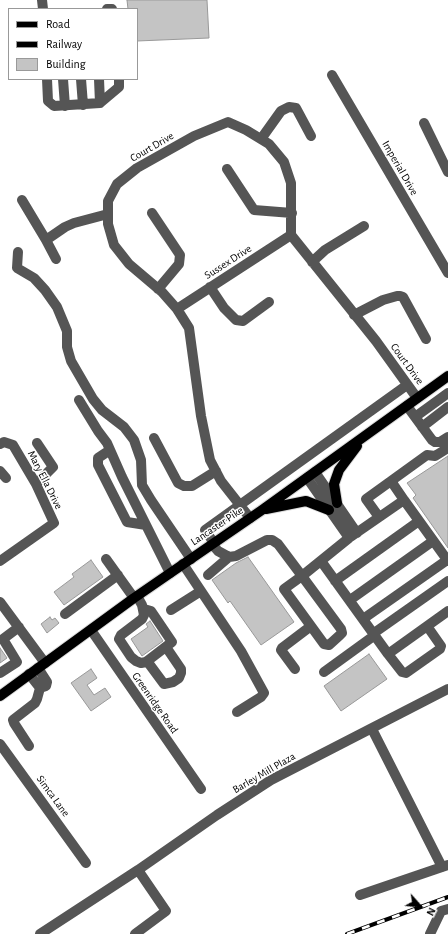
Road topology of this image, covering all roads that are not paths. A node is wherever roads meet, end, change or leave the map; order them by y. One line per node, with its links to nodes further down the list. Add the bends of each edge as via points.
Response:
1 (332, 75): 25 (street, Imperial Drive)
2 (47, 80): 9 (street, via 48,101 54,106)
3 (63, 80): 9 (street)
4 (81, 80): 8 (street)
5 (99, 80): 7 (street)
6 (119, 80): 7 (street, via 119,87)
7 (100, 103): 8 (street)
8 (83, 105): 9 (street)
9 (64, 106)
10 (424, 123): 14 (street)
11 (311, 136): 12 (street, via 296,108 289,107 281,111)
12 (261, 139): 17 (street, Court Drive, via 269,144 284,162 291,182); 18 (street, Court Drive, via 228,122 194,136 137,168 117,184 108,201)
13 (227, 169): 17 (street, via 254,210)
14 (448, 172)
15 (22, 200): 21 (street)
16 (152, 213): 27 (street, via 180,255 179,264)
17 (292, 213): 20 (street, Court Drive)
18 (108, 214): 21 (street, via 74,223); 27 (street, Court Drive, via 114,245 129,264)
19 (364, 226): 24 (street, via 325,250)
20 (291, 235): 24 (street, Court Drive); 26 (street, Sussex Drive)
21 (46, 240): 23 (street)
22 (18, 252): 66 (street, via 17,268 34,278 57,306 67,331 67,347 71,361 97,405 124,427 134,440 141,460 142,485)
23 (56, 259)
24 (312, 262): 30 (street, Court Drive)
25 (448, 273)
26 (210, 287): 28 (street, via 236,320 243,321); 29 (street, Sussex Drive)
27 (158, 289): 29 (street, Court Drive)
28 (269, 302)
29 (177, 309): 48 (street, Court Drive, via 189,328 201,416 210,460)
30 (354, 315): 31 (street, via 383,300 400,296); 33 (street, Court Drive)
31 (426, 339)
32 (444, 379): 34 (street); 35 (main road, Lancaster Pike)
33 (407, 385): 35 (street, Court Drive); 53 (street)
34 (448, 392): 39 (street)
35 (417, 398): 37 (main road, Lancaster Pike)
36 (79, 400): 47 (street)
37 (407, 406): 39 (street); 43 (main road, Lancaster Pike)
38 (448, 408): 40 (street)
39 (415, 417): 40 (street)
40 (422, 427): 41 (street, via 435,442 440,442)
41 (448, 436)
42 (154, 438): 48 (street, via 178,483 192,486)
43 (363, 438): 49 (main road, Lancaster Pike); 54 (main road, via 339,470 334,484)
44 (37, 443): 51 (street, via 53,467)
45 (0, 444): 51 (street, Mary Ella Drive, via 4,442 13,445)
46 (448, 448): 50 (street, via 435,456 427,455)
47 (110, 450): 59 (street); 59 (street, via 98,458 98,465 127,522)
48 (216, 471): 53 (street, Court Drive)
49 (311, 475): 54 (street); 55 (main road, Lancaster Pike)
50 (391, 481): 52 (street); 56 (street, via 366,499)
51 (36, 484): 65 (street, Mary Ella Drive, via 54,523)
52 (404, 500): 56 (street); 58 (street)
53 (240, 505): 57 (street, Court Drive); 62 (street, via 205,530)
54 (333, 506): 55 (main road, via 306,501); 60 (street)
55 (262, 510): 57 (main road, Lancaster Pike)
56 (380, 517): 60 (street)
57 (250, 518): 62 (main road, Lancaster Pike)
58 (419, 521): 61 (street); 73 (street)
59 (146, 525): 69 (street)
60 (353, 536): 67 (street)
61 (433, 541): 68 (street); 77 (street)
62 (213, 543): 63 (street, via 218,551); 66 (main road, Lancaster Pike)
63 (229, 557): 71 (street); 72 (street, via 272,540 278,544)
64 (106, 559): 70 (street)
65 (0, 561)
66 (187, 561): 69 (main road, Lancaster Pike); 75 (street)
67 (320, 561): 72 (street); 73 (street)
68 (447, 561): 83 (street)
69 (170, 573): 76 (main road, Lancaster Pike)
70 (118, 575): 76 (street); 82 (street)
71 (208, 575)
72 (302, 576): 84 (street, via 284,589); 84 (street, via 342,629 342,633 327,645)
73 (335, 581): 77 (street)
74 (448, 582): 88 (street)
75 (201, 591): 80 (street); 101 (street, via 241,651 264,693)
76 (135, 597): 79 (street); 87 (main road, Lancaster Pike)
77 (350, 600): 83 (street)
78 (0, 603): 86 (street)
79 (144, 609): 90 (street, via 151,612 172,642); 92 (street, via 142,619 119,639 136,661)
80 (171, 610)
81 (448, 611): 85 (street)
82 (65, 614)
83 (363, 619): 88 (street)
84 (311, 626): 94 (street, via 281,650)
85 (428, 626): 91 (street); 91 (street, via 441,646 440,649 406,672 402,672)
86 (19, 627): 89 (street); 93 (street)
87 (91, 630): 93 (main road, Lancaster Pike); 105 (street, Greenridge Road)
88 (374, 634): 91 (street); 95 (street)
89 (2, 637): 96 (street, via 17,662)
90 (166, 647): 92 (street); 92 (street, via 181,669 179,678 164,684)
91 (388, 654)
92 (147, 661)
93 (41, 665): 97 (main road, Lancaster Pike); 98 (street, via 47,682 46,686)
94 (295, 669)
95 (324, 672)
96 (0, 673)
97 (29, 674): 98 (street); 100 (main road, Lancaster Pike)
98 (40, 688): 104 (street, via 35,703 14,720)
99 (448, 689): 102 (street, Barley Mill Plaza)
100 (0, 696)
101 (237, 712)
102 (372, 729): 107 (street); 108 (street, Barley Mill Plaza, via 270,780)
103 (0, 744): 106 (street, Simca Lane)
104 (29, 746)
105 (201, 789)
106 (86, 863)
107 (445, 866): 109 (street)
108 (138, 870): 111 (street, Barley Mill Plaza); 112 (street, via 166,911)
109 (360, 895)
110 (444, 910): 113 (street)
111 (40, 934)
112 (135, 934)
113 (430, 934)

